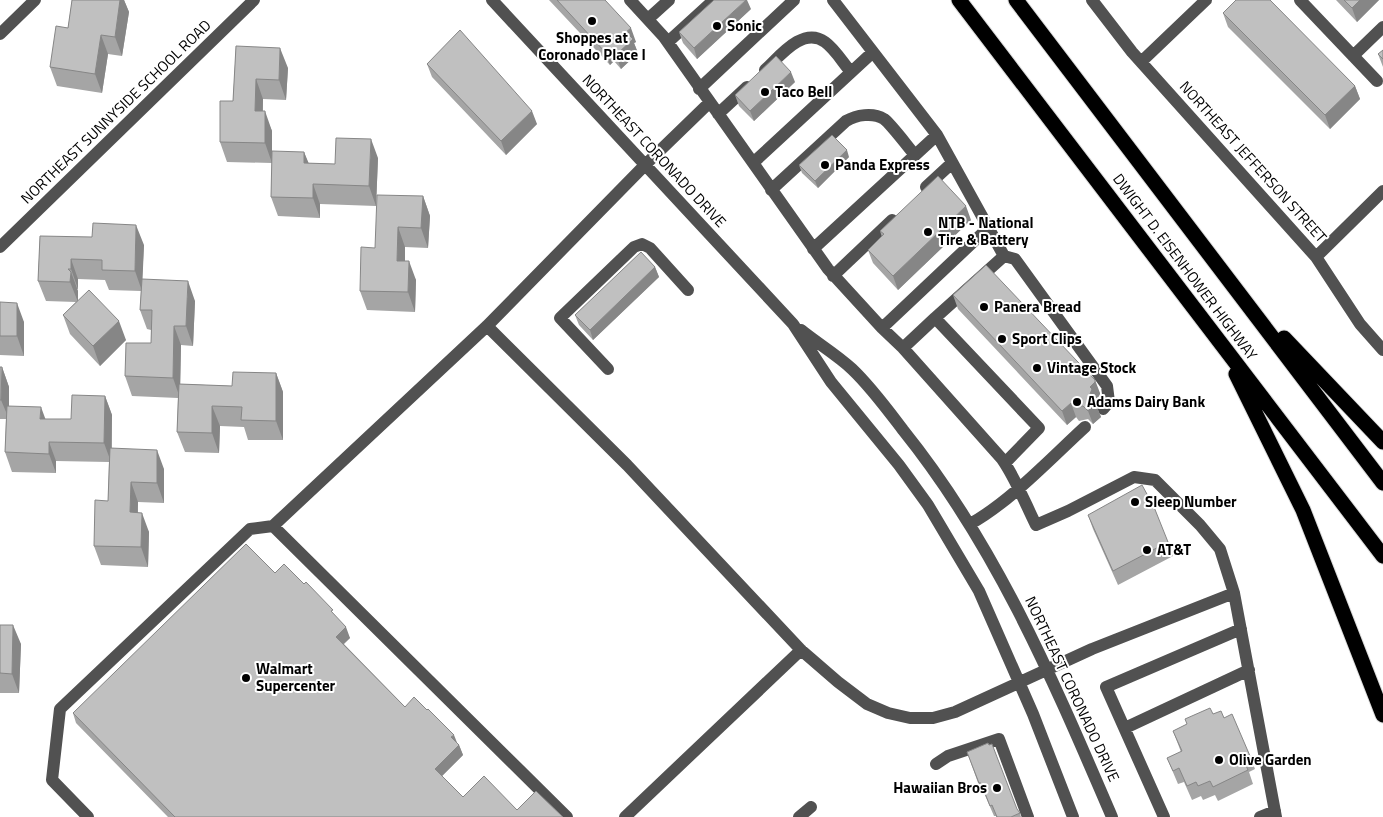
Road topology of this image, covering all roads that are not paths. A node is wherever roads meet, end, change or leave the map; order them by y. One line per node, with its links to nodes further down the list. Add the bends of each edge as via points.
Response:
1 (35, 0): 16 (street)
2 (254, 0): 36 (street, NORTHEAST SUNNYSIDE SCHOOL ROAD)
3 (492, 0): 30 (street, NORTHEAST CORONADO DRIVE)
4 (630, 0): 14 (street)
5 (670, 0): 14 (street)
6 (714, 0): 17 (street)
7 (794, 0): 23 (street)
8 (833, 0): 18 (street)
9 (959, 0): 47 (highway, DWIGHT D. EISENHOWER HIGHWAY)
10 (1016, 0): 41 (highway, DWIGHT D. EISENHOWER HIGHWAY)
11 (1092, 0): 20 (street, NORTHEAST JEFFERSON STREET)
12 (1206, 0): 20 (street)
13 (1300, 0): 19 (street)
14 (648, 20): 17 (street)
15 (1383, 27): 19 (street)
16 (0, 34)
17 (668, 42): 23 (street)
18 (873, 52): 21 (street); 26 (street)
19 (1353, 56): 22 (street)
20 (1141, 62): 39 (street, NORTHEAST JEFFERSON STREET)
21 (851, 72): 25 (street, via 825,41 811,36 791,46); 28 (street)
22 (1377, 81)
23 (699, 89): 24 (street)
24 (709, 103): 25 (street); 30 (street)
25 (718, 114): 28 (street)
26 (936, 136): 27 (street); 29 (street)
27 (915, 155): 31 (street, via 884,119 871,115 854,116); 37 (street)
28 (753, 163): 31 (street)
29 (952, 163): 33 (street); 35 (street)
30 (645, 165): 44 (street, NORTHEAST CORONADO DRIVE); 45 (street)
31 (772, 190): 37 (street)
32 (1383, 191): 39 (street)
33 (916, 197)
34 (902, 211): 40 (street)
35 (988, 228): 38 (street); 46 (street)
36 (0, 247)
37 (813, 249): 40 (street)
38 (1004, 256): 43 (street); 51 (street, via 1015,259 1107,386 1109,402)
39 (1316, 257): 49 (street, NORTHEAST JEFFERSON STREET, via 1360,324)
40 (834, 276): 46 (street)
41 (1231, 283): 53 (highway); 55 (highway, DWIGHT D. EISENHOWER HIGHWAY)
42 (688, 290): 50 (street, via 650,248 642,244 634,247 560,318)
43 (935, 318): 48 (street); 54 (street, via 1038,428)
44 (793, 324): 57 (street, NORTHEAST CORONADO DRIVE, via 852,369 919,450); 65 (street, NORTHEAST CORONADO DRIVE, via 831,382 899,466 947,536 979,591)
45 (487, 326): 58 (street); 62 (street, via 626,465)
46 (882, 328): 48 (street)
47 (1219, 341): 59 (highway, DWIGHT D. EISENHOWER HIGHWAY); 66 (highway, via 1303,510)
48 (903, 348): 54 (street)
49 (1383, 350)
50 (608, 369)
51 (1103, 409)
52 (1085, 427): 56 (street)
53 (1383, 442)
54 (1005, 463): 56 (street)
55 (1383, 483)
56 (1018, 488): 57 (street); 60 (street, via 1036,525 1134,478 1154,480 1220,549)
57 (970, 524): 63 (street, NORTHEAST CORONADO DRIVE)
58 (273, 526): 71 (street, via 250,529 60,709 52,780); 72 (street)
59 (1383, 556)
60 (1234, 593): 61 (street); 63 (street, via 1092,649)
61 (1241, 628): 64 (street); 67 (street, via 1106,687)
62 (801, 650): 65 (street, via 868,704 910,718 933,718 955,712); 73 (street)
63 (1048, 670): 65 (street); 77 (street, NORTHEAST CORONADO DRIVE)
64 (1249, 670): 67 (street); 70 (street)
65 (1019, 682): 76 (street, NORTHEAST CORONADO DRIVE)
66 (1383, 715)
67 (1125, 728): 78 (street)
68 (936, 764): 75 (street, via 948,756 999,739)
69 (811, 807): 74 (street)
70 (1276, 814): 79 (street)
71 (88, 817)
72 (567, 817)
73 (625, 817)
74 (799, 817)
75 (1028, 817)
76 (1074, 817)
77 (1112, 817)
78 (1164, 817)
79 (1260, 817)

